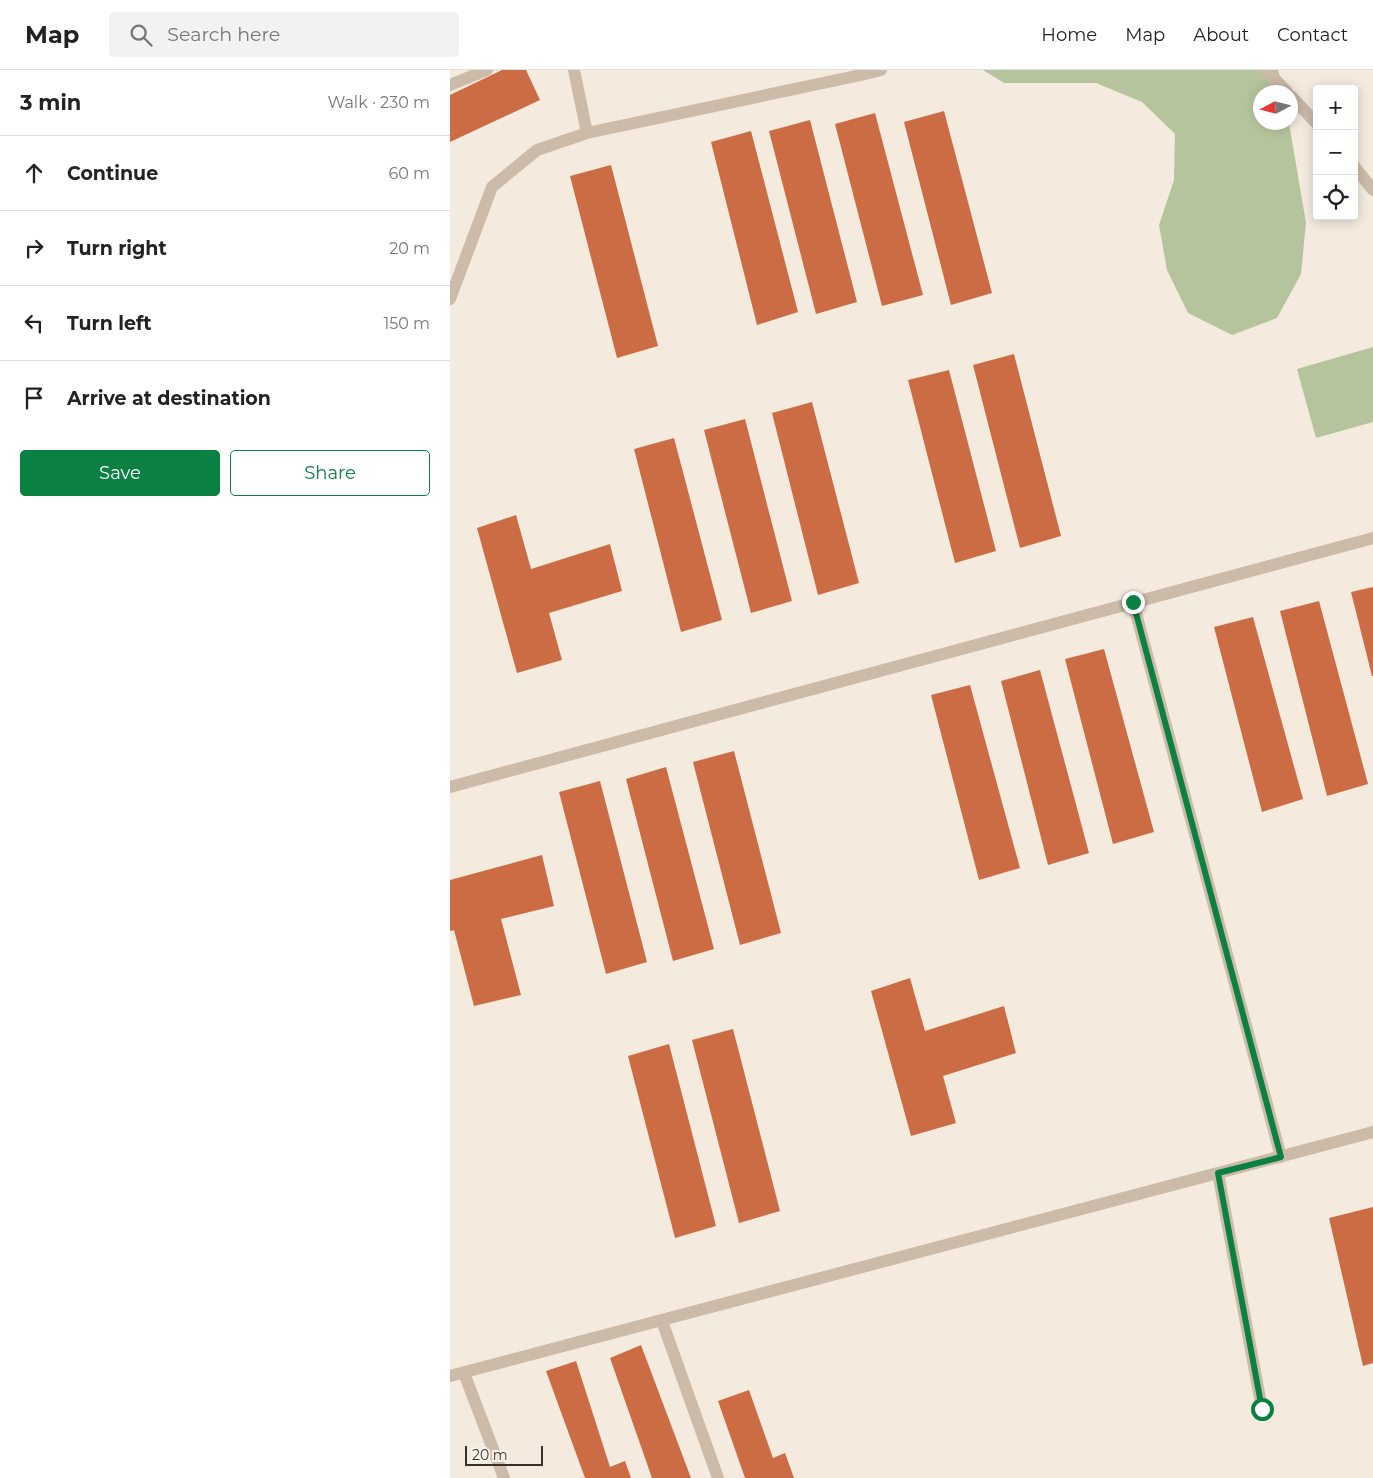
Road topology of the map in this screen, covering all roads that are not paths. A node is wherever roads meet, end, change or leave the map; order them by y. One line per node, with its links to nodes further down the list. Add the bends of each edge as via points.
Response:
1 (487, 70): 5 (street)
2 (574, 70): 10 (street)
3 (881, 70): 10 (street)
4 (1266, 70): 7 (street)
5 (470, 74): 6 (street)
6 (450, 85)
7 (1280, 85)
8 (1298, 104): 9 (street)
9 (1313, 120)
10 (587, 133): 13 (street, via 537,150 492,187)
11 (1358, 171): 12 (street)
12 (1373, 190)
13 (450, 299)
14 (1373, 538): 15 (street)
15 (1133, 602): 16 (street); 18 (street)
16 (450, 787)
17 (1373, 1132): 18 (street)
18 (1281, 1157): 19 (street)
19 (1218, 1173): 20 (street); 23 (street)
20 (662, 1321): 21 (street); 25 (street)
21 (464, 1373): 22 (street); 24 (street)
22 (450, 1376)
23 (1262, 1409)
24 (504, 1478)
25 (718, 1478)

